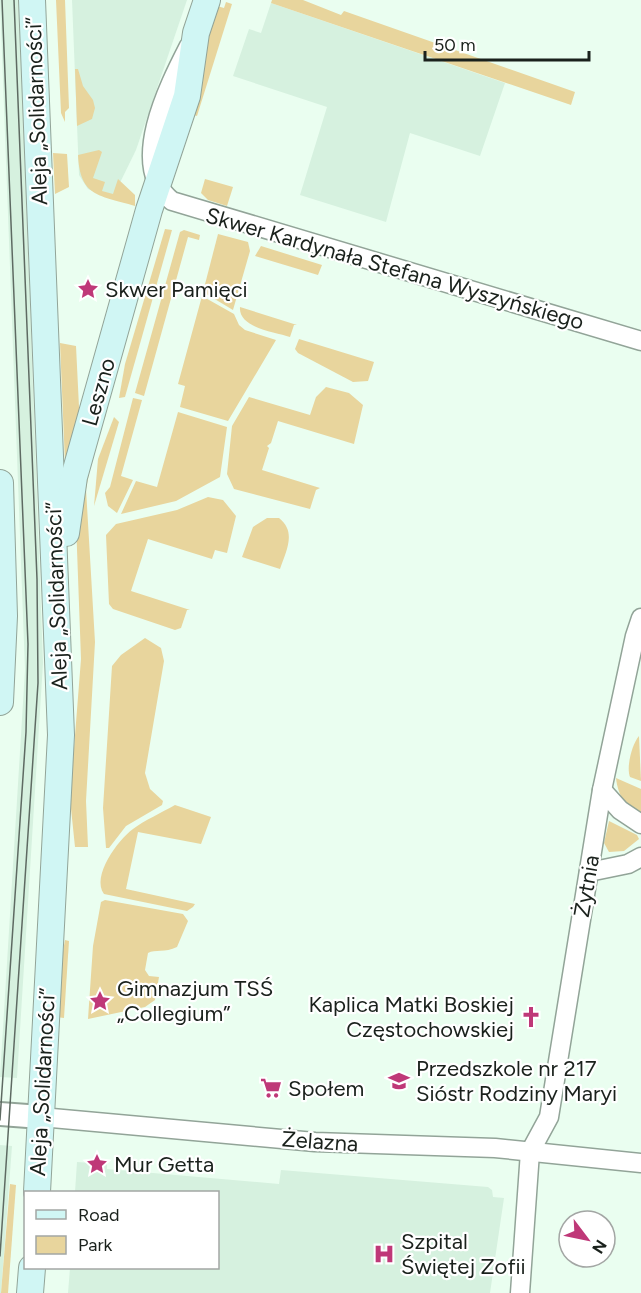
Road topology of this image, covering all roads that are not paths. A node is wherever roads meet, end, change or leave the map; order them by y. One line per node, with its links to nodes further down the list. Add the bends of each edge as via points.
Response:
1 (32, 0): 6 (main road, Aleja „Solidarności”)
2 (207, 0): 3 (main road, Leszno, via 196,33 189,88)
3 (157, 183): 4 (street, Skwer Kardynała Stefana Wyszyńskiego, via 169,198 190,208); 6 (main road, Leszno, via 74,477)
4 (641, 341)
5 (0, 483): 8 (main road, via 4,616)
6 (56, 604): 14 (main road, Aleja „Solidarności”, via 61,761)
7 (641, 618): 9 (street, Żytnia)
8 (0, 702)
9 (603, 790): 10 (street, via 620,810); 12 (street, Żytnia)
10 (641, 824)
11 (641, 857): 12 (street, via 628,864)
12 (589, 872): 15 (street, Żytnia, via 549,1117)
13 (0, 1114): 14 (street, Żelazna)
14 (41, 1117): 15 (street, Żelazna, via 315,1142); 17 (main road, Aleja „Solidarności”)
15 (530, 1152): 16 (street, Żelazna); 20 (street)
16 (641, 1163)
17 (37, 1191)
18 (32, 1269): 19 (main road)
19 (30, 1293)
20 (520, 1293)

